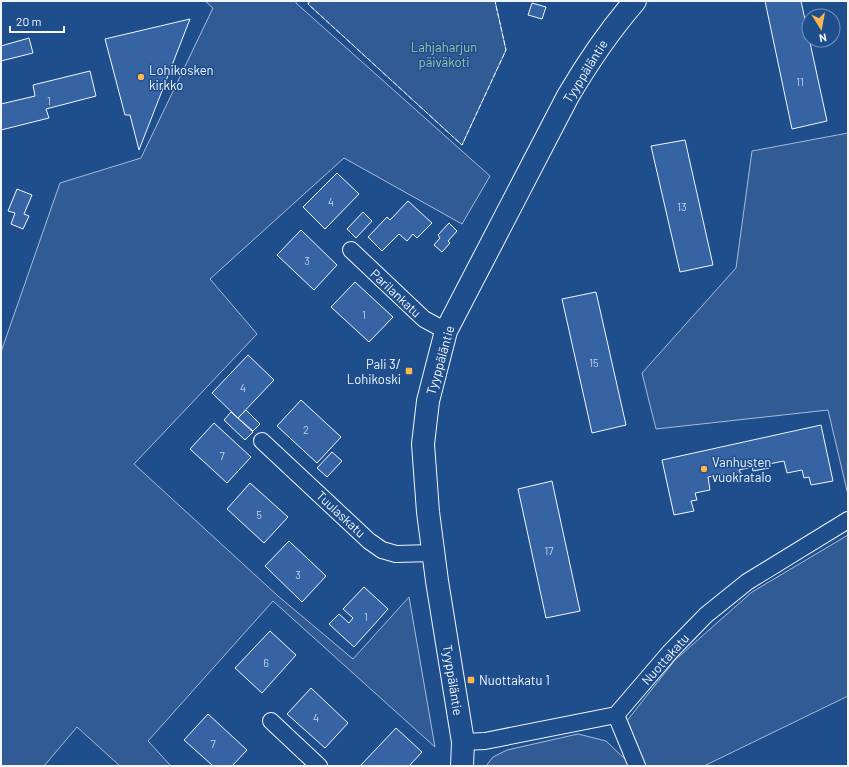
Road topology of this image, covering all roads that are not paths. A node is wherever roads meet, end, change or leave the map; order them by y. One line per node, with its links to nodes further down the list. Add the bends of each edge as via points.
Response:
1 (636, 1): 3 (street, Tyyppäläntie, via 620,18 589,61 568,96)
2 (351, 250): 3 (street, Parilankatu, via 424,319)
3 (446, 331): 6 (street, Tyyppäläntie, via 428,401 423,444)
4 (262, 441): 6 (street, Tuulaskatu, via 369,541 382,550 396,554)
5 (848, 520): 7 (street, Nuottakatu, via 747,582 706,615 670,652)
6 (433, 552): 9 (street, Tyyppäläntie)
7 (616, 715): 9 (street, via 485,742); 12 (street)
8 (271, 721): 10 (street)
9 (463, 742): 11 (street, Tyyppäläntie)
10 (319, 766)
11 (462, 766)
12 (637, 766)

